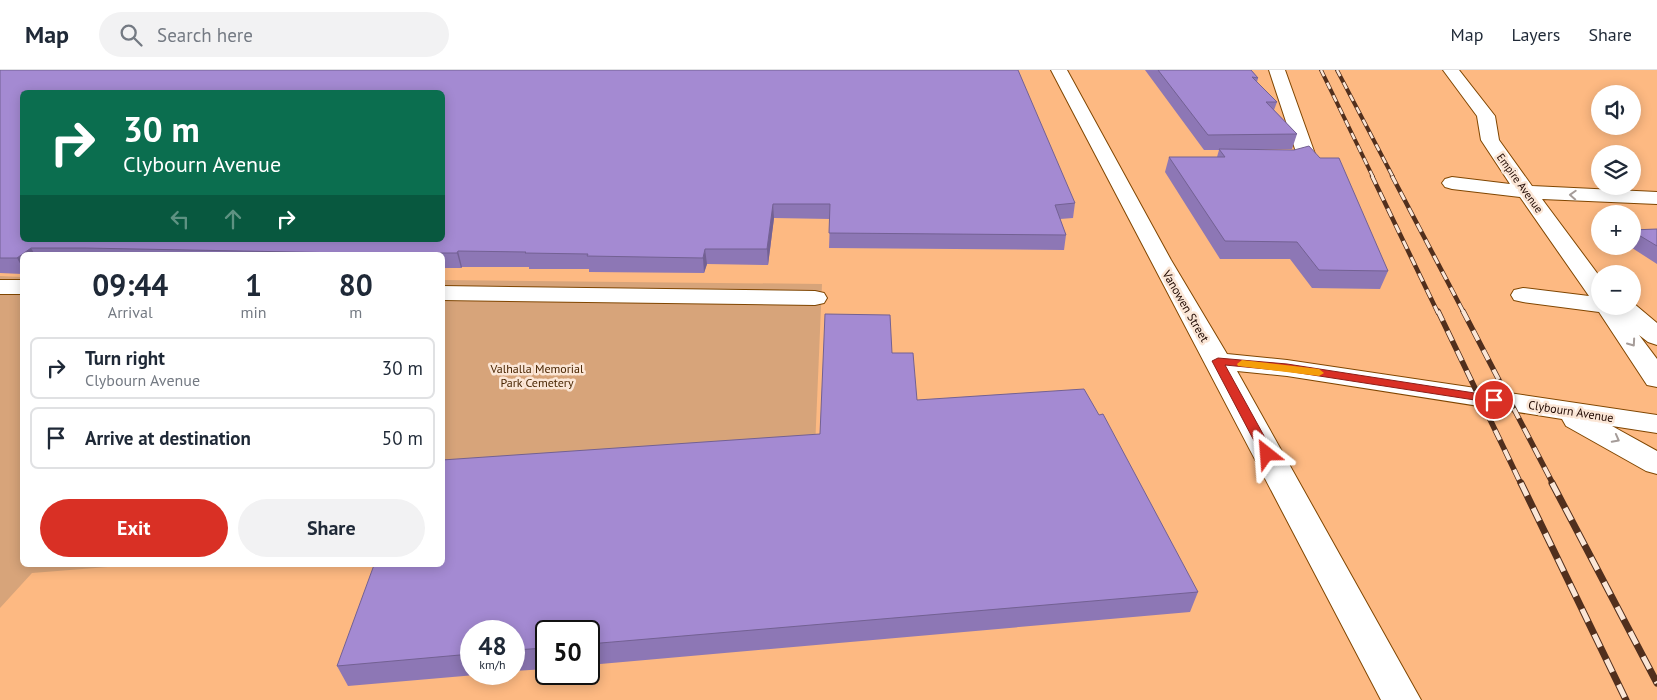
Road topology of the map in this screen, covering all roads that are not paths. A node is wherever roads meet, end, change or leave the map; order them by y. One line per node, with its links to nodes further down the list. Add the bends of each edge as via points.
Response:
1 (1059, 70): 20 (main road, Vanowen Street)
2 (1277, 70): 4 (main road, via 1306,154)
3 (1451, 70): 6 (main road, Empire Avenue, via 1486,116 1494,146)
4 (1260, 158)
5 (1452, 183): 6 (main road)
6 (1527, 192): 7 (main road, one-way to 6); 8 (main road, Empire Avenue)
7 (1657, 198)
8 (1582, 267): 9 (main road, Empire Avenue); 10 (main road, Empire Avenue)
9 (1591, 276)
10 (1591, 282)
11 (0, 287): 12 (main road)
12 (20, 287)
13 (445, 293): 15 (main road)
14 (1523, 295): 16 (main road)
15 (815, 298)
16 (1591, 305)
17 (1613, 315): 21 (main road, one-way to 21)
18 (1633, 315): 19 (main road)
19 (1657, 337)
20 (1218, 361): 22 (main road, Clybourn Avenue, via 1287,368); 25 (main road, Vanowen Street)
21 (1657, 379)
22 (1557, 409): 23 (main road, Clybourn Avenue); 24 (main road, one-way to 24)
23 (1657, 424)
24 (1657, 464)
25 (1400, 700)

